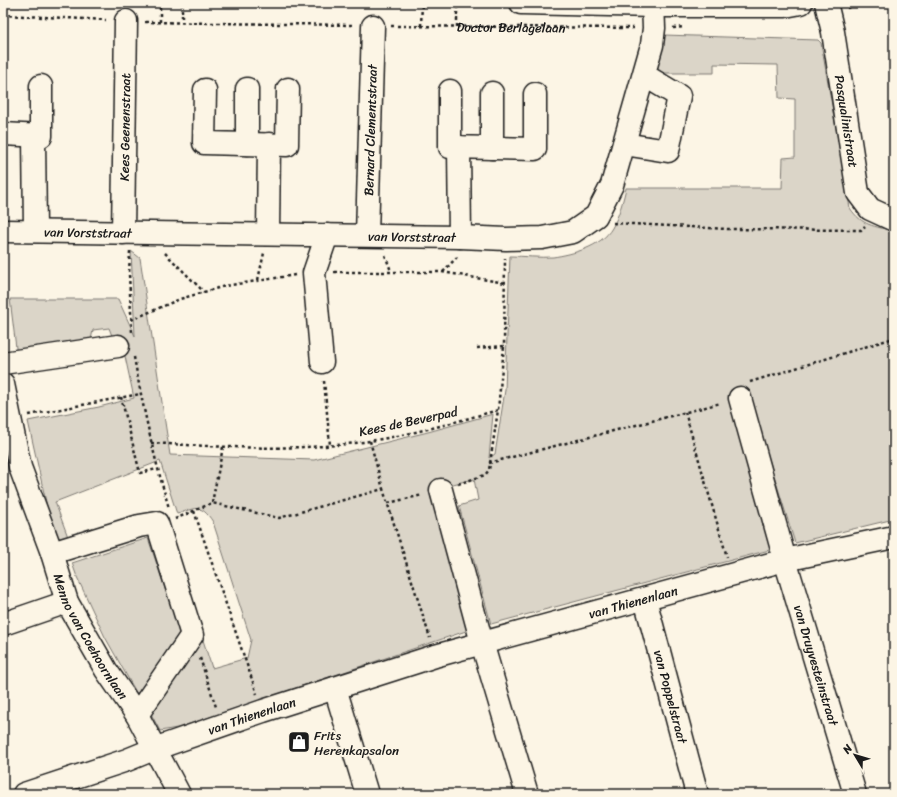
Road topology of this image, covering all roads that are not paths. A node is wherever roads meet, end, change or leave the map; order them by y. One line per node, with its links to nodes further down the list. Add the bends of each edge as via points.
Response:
1 (521, 3): 3 (street, Doctor Berlagelaan)
2 (801, 3): 3 (street, Doctor Berlagelaan, via 785,6)
3 (653, 5): 7 (street, van Vorststraat, via 652,45)
4 (828, 9): 22 (street, Pasqualinistraat, via 858,193 870,210)
5 (126, 21): 25 (street, Kees Geenenstraat)
6 (373, 26): 28 (street, Bernard Clementstraat)
7 (644, 75): 19 (street, van Vorststraat); 19 (street, via 679,96 668,151)
8 (41, 86): 16 (street, via 41,136)
9 (247, 89): 17 (street)
10 (288, 89): 18 (street, via 287,145)
11 (205, 90): 17 (street, via 204,143)
12 (450, 91): 20 (street, via 450,147)
13 (492, 92): 21 (street)
14 (535, 94): 21 (street, via 535,149)
15 (3, 134): 16 (street)
16 (34, 136): 24 (street)
17 (247, 144): 18 (street)
18 (269, 144): 26 (street)
19 (624, 144): 29 (street, van Vorststraat, via 612,185 596,216 572,232 542,238)
20 (459, 147): 21 (street); 29 (street)
21 (492, 148)
22 (894, 220)
23 (3, 231): 24 (street, van Vorststraat)
24 (35, 231): 25 (street, van Vorststraat)
25 (133, 233): 26 (street, van Vorststraat)
26 (268, 234): 27 (street, van Vorststraat)
27 (327, 235): 28 (street, van Vorststraat); 31 (street, via 314,273)
28 (367, 235): 29 (street, van Vorststraat)
29 (460, 236)
30 (128, 346): 32 (street)
31 (322, 362)
32 (3, 363)
33 (3, 384): 37 (street, Menno van Coehoornlaan, via 20,467)
34 (740, 398): 38 (street)
35 (441, 490): 42 (street)
36 (894, 537): 38 (street, van Thienenlaan)
37 (52, 553): 40 (street, Menno van Coehoornlaan); 44 (street, Menno van Coehoornlaan, via 139,526 165,522 192,635)
38 (785, 560): 39 (street, van Thienenlaan); 51 (street, van Druyvesteinstraat)
39 (645, 599): 42 (street, van Thienenlaan); 50 (street, van Poppelstraat)
40 (67, 602): 41 (street); 44 (street, Menno van Coehoornlaan, via 106,670)
41 (3, 624)
42 (482, 643): 43 (street, van Thienenlaan); 49 (street)
43 (335, 688): 45 (street, van Thienenlaan); 48 (street)
44 (136, 715): 45 (street, Menno van Coehoornlaan)
45 (154, 749): 46 (street, van Thienenlaan); 47 (street, Menno van Coehoornlaan)
46 (24, 794)
47 (179, 794)
48 (367, 794)
49 (527, 794)
50 (698, 794)
51 (855, 794)

